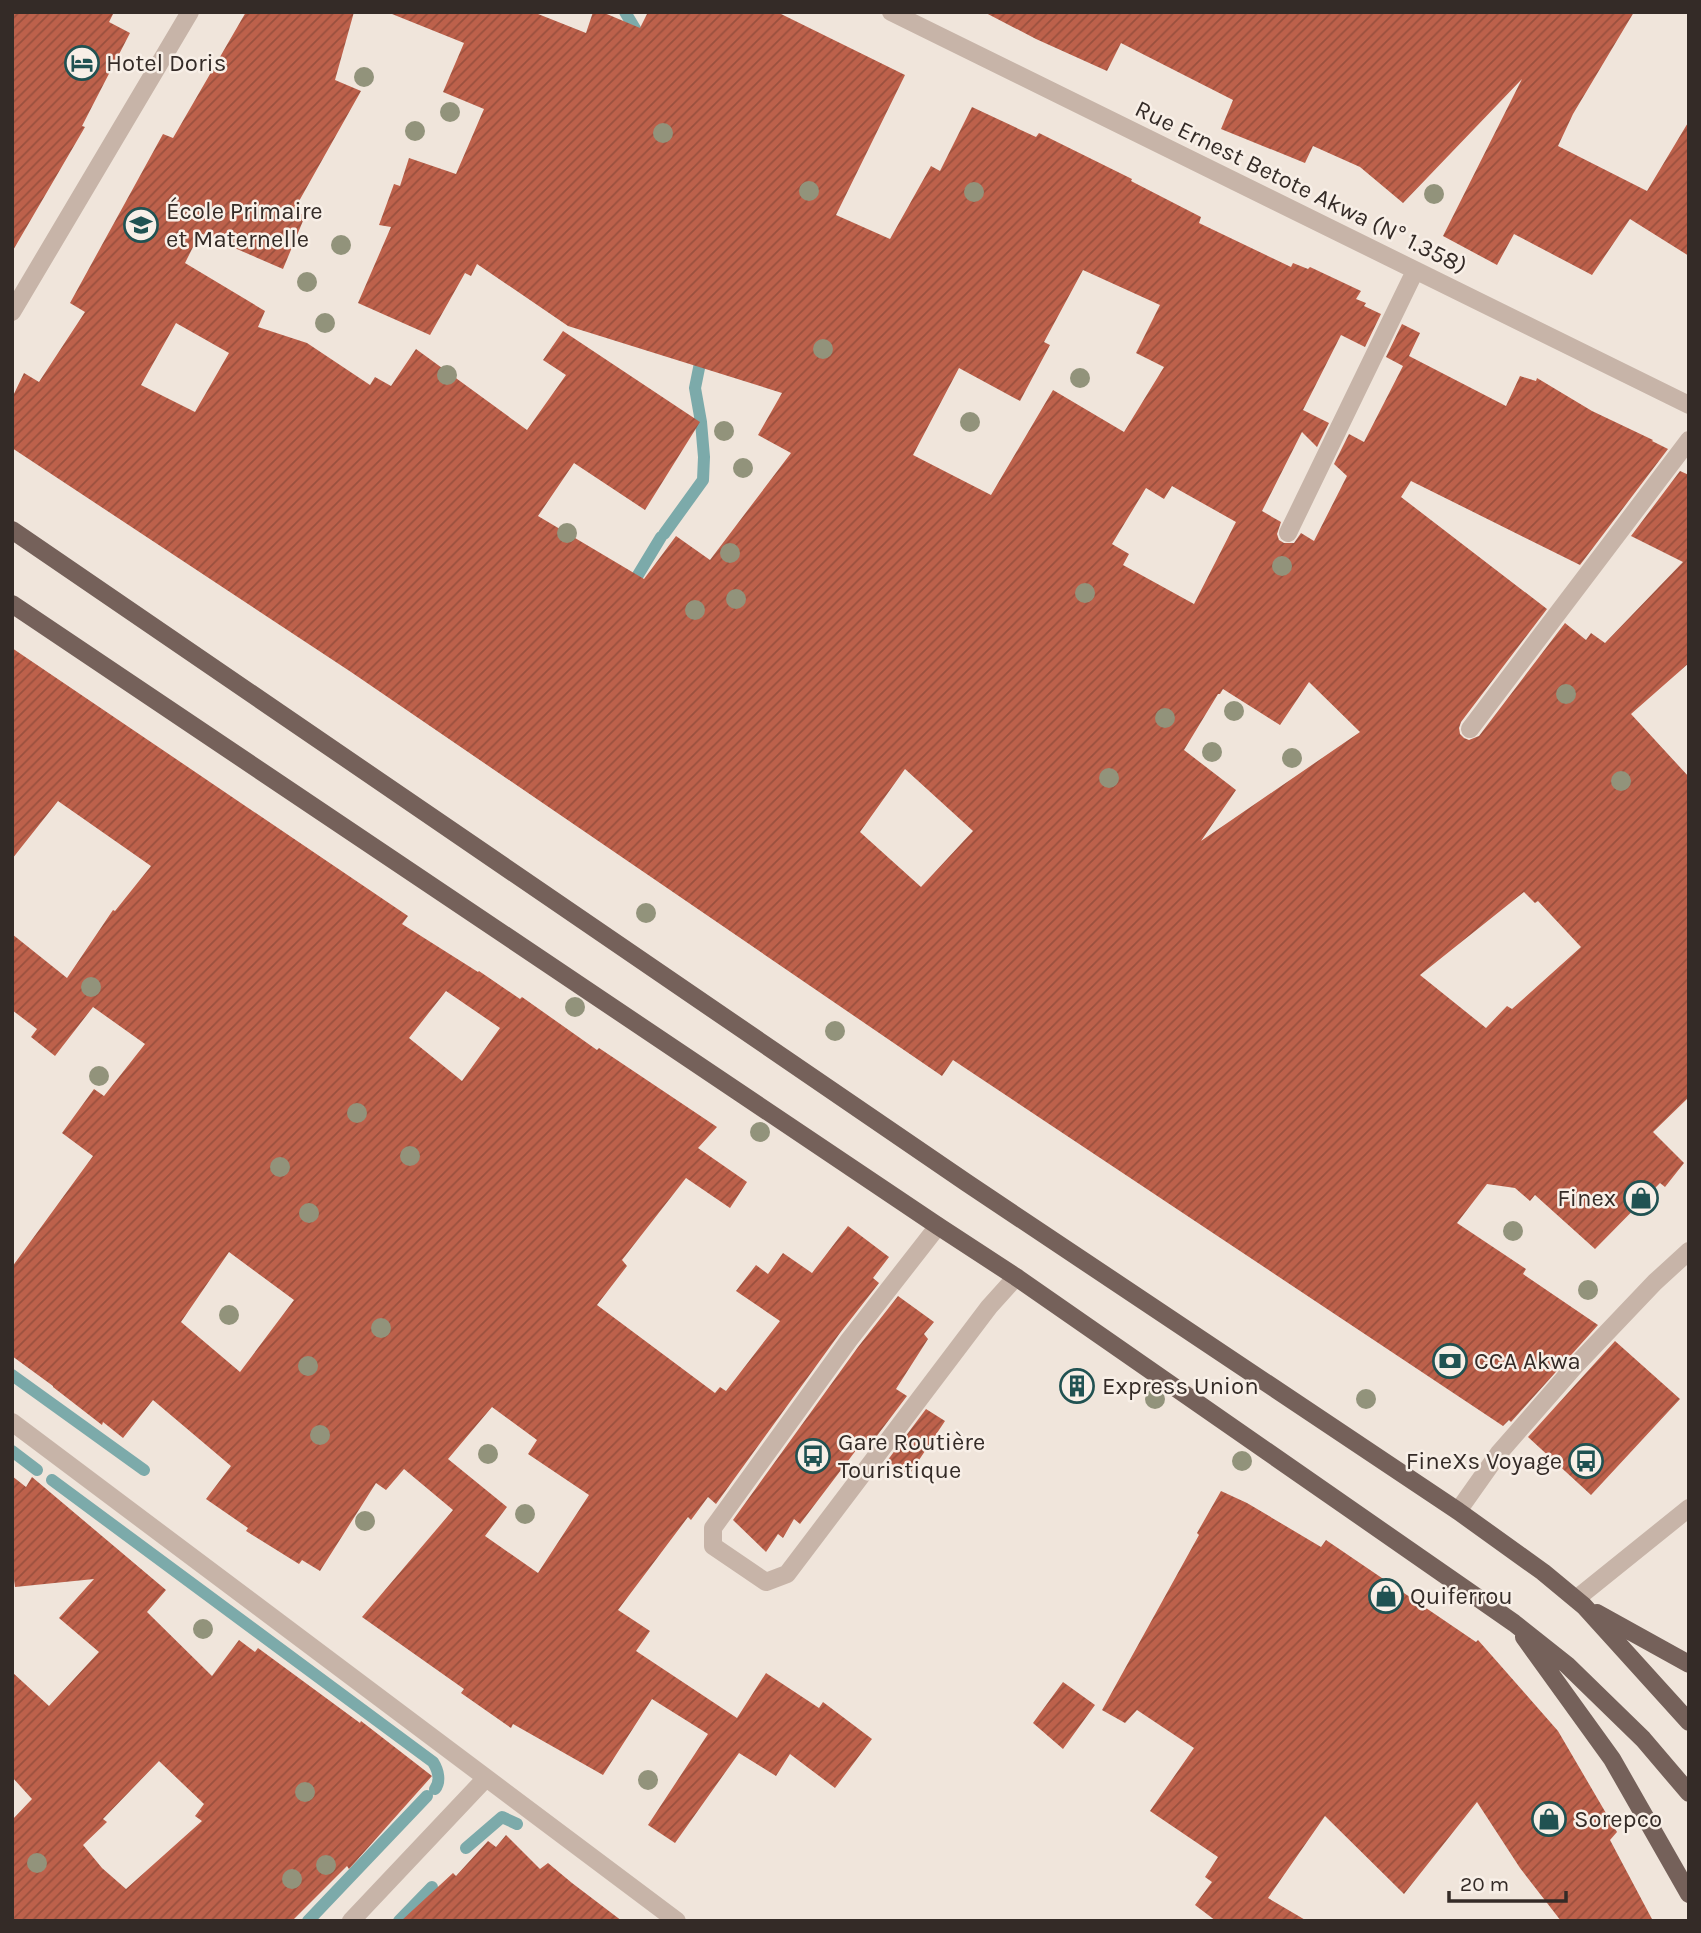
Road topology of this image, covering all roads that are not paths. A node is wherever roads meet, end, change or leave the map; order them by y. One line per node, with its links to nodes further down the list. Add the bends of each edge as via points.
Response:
1 (190, 12): 4 (street)
2 (891, 12): 3 (street, Rue Ernest Betote Akwa (N° 1.358))
3 (1415, 271): 5 (street, Rue Ernest Betote Akwa (N° 1.358)); 8 (street)
4 (12, 312)
5 (1689, 405)
6 (1689, 440): 10 (street)
7 (12, 530): 16 (main road, via 967,1183)
8 (1288, 533)
9 (12, 604): 11 (main road)
10 (1470, 729)
11 (938, 1226): 13 (main road); 13 (street, via 713,1528 713,1546 766,1582 787,1574)
12 (1689, 1251): 16 (street, via 1567,1376 1499,1453)
13 (1016, 1277): 18 (main road)
14 (12, 1422): 21 (street)
15 (1689, 1508): 17 (street)
16 (1458, 1511): 17 (main road)
17 (1580, 1602): 19 (main road); 20 (main road)
18 (1514, 1623): 22 (main road, via 1567,1665 1634,1729); 23 (main road, via 1612,1759)
19 (1689, 1664)
20 (1689, 1722)
21 (486, 1778): 24 (street); 25 (street)
22 (1689, 1793)
23 (1689, 1894)
24 (351, 1921)
25 (677, 1921)

